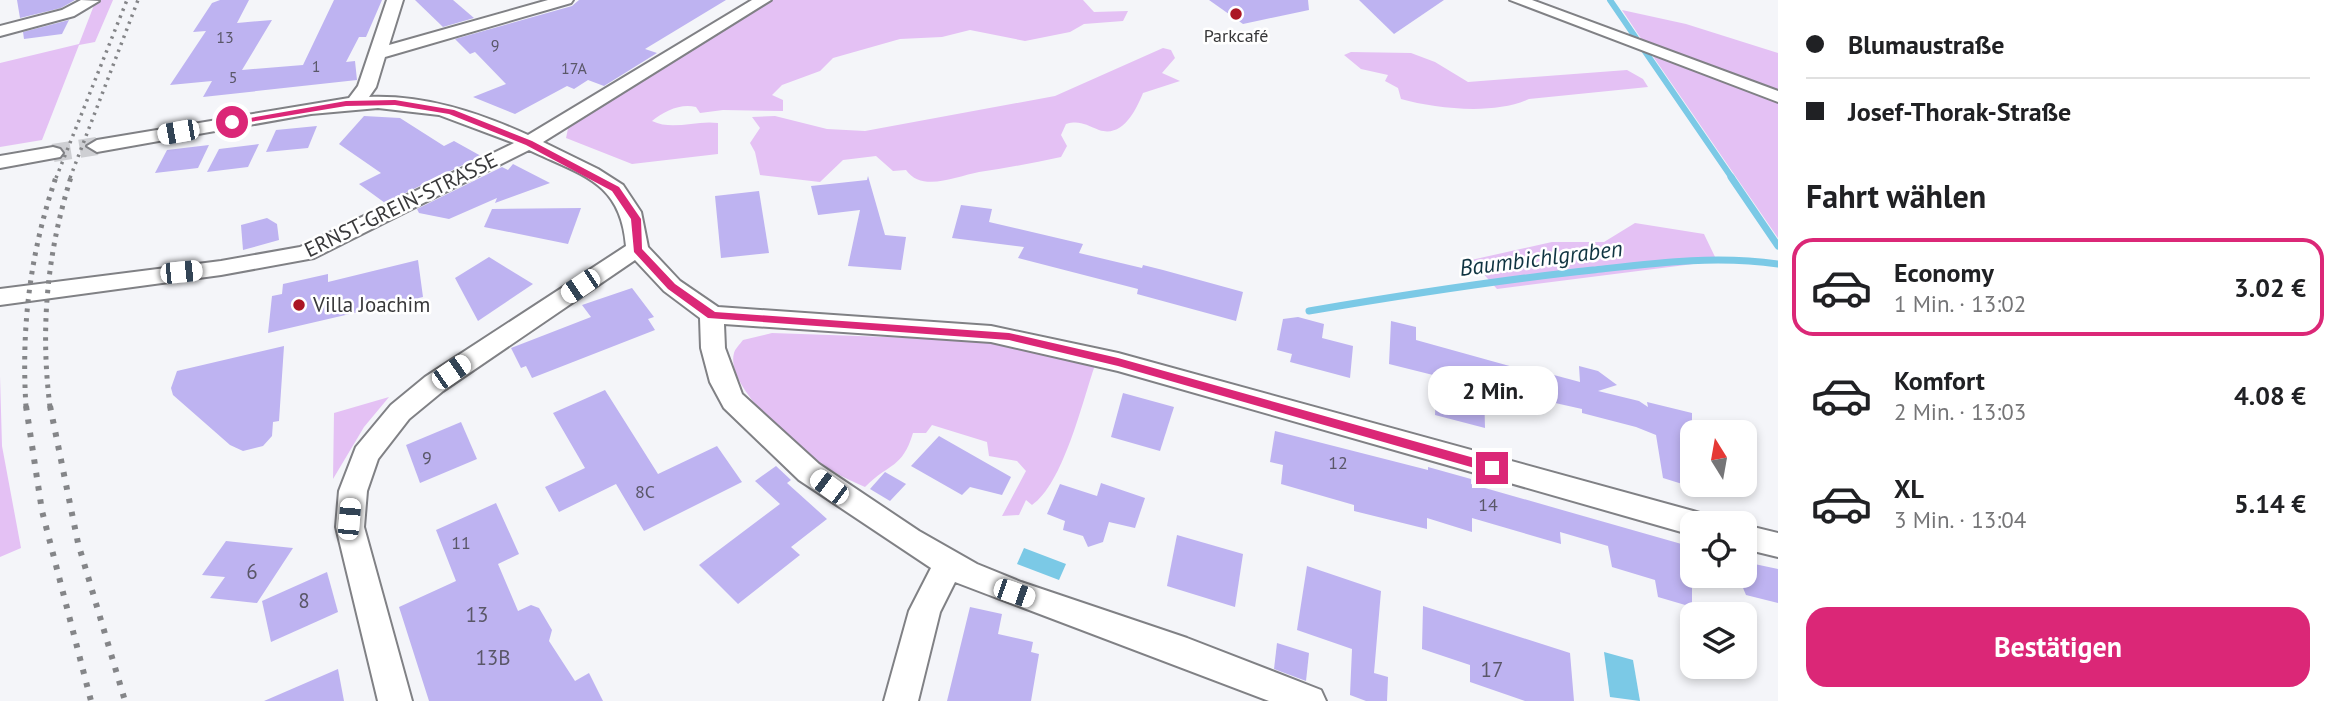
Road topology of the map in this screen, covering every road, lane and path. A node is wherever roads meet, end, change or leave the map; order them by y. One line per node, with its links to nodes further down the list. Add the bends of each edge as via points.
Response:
1 (395, 0): 7 (street)
2 (565, 0): 7 (street)
3 (762, 0): 10 (street, ERNST-GREIN-STRASSE)
4 (1518, 0): 8 (street)
5 (91, 1): 6 (street, via 68,13)
6 (0, 31)
7 (380, 53): 9 (street, via 367,88)
8 (1778, 97)
9 (355, 103): 10 (street, via 442,110); 11 (street)
10 (529, 143): 14 (street, via 616,189 636,219); 15 (street, ERNST-GREIN-STRASSE, via 306,253)
11 (97, 146)
12 (53, 153): 13 (street)
13 (0, 162)
14 (637, 249): 16 (street, via 672,286); 21 (street, via 434,384 400,412 366,455 353,491 350,527)
15 (0, 297)
16 (712, 315): 17 (street, via 954,330 1030,341); 20 (street, via 713,348 733,401 829,487)
17 (1680, 519)
18 (1757, 540): 19 (street)
19 (1778, 545)
20 (948, 564): 22 (street, via 925,611); 23 (street, via 1014,593)
21 (395, 701)
22 (901, 701)
23 (1309, 701)

